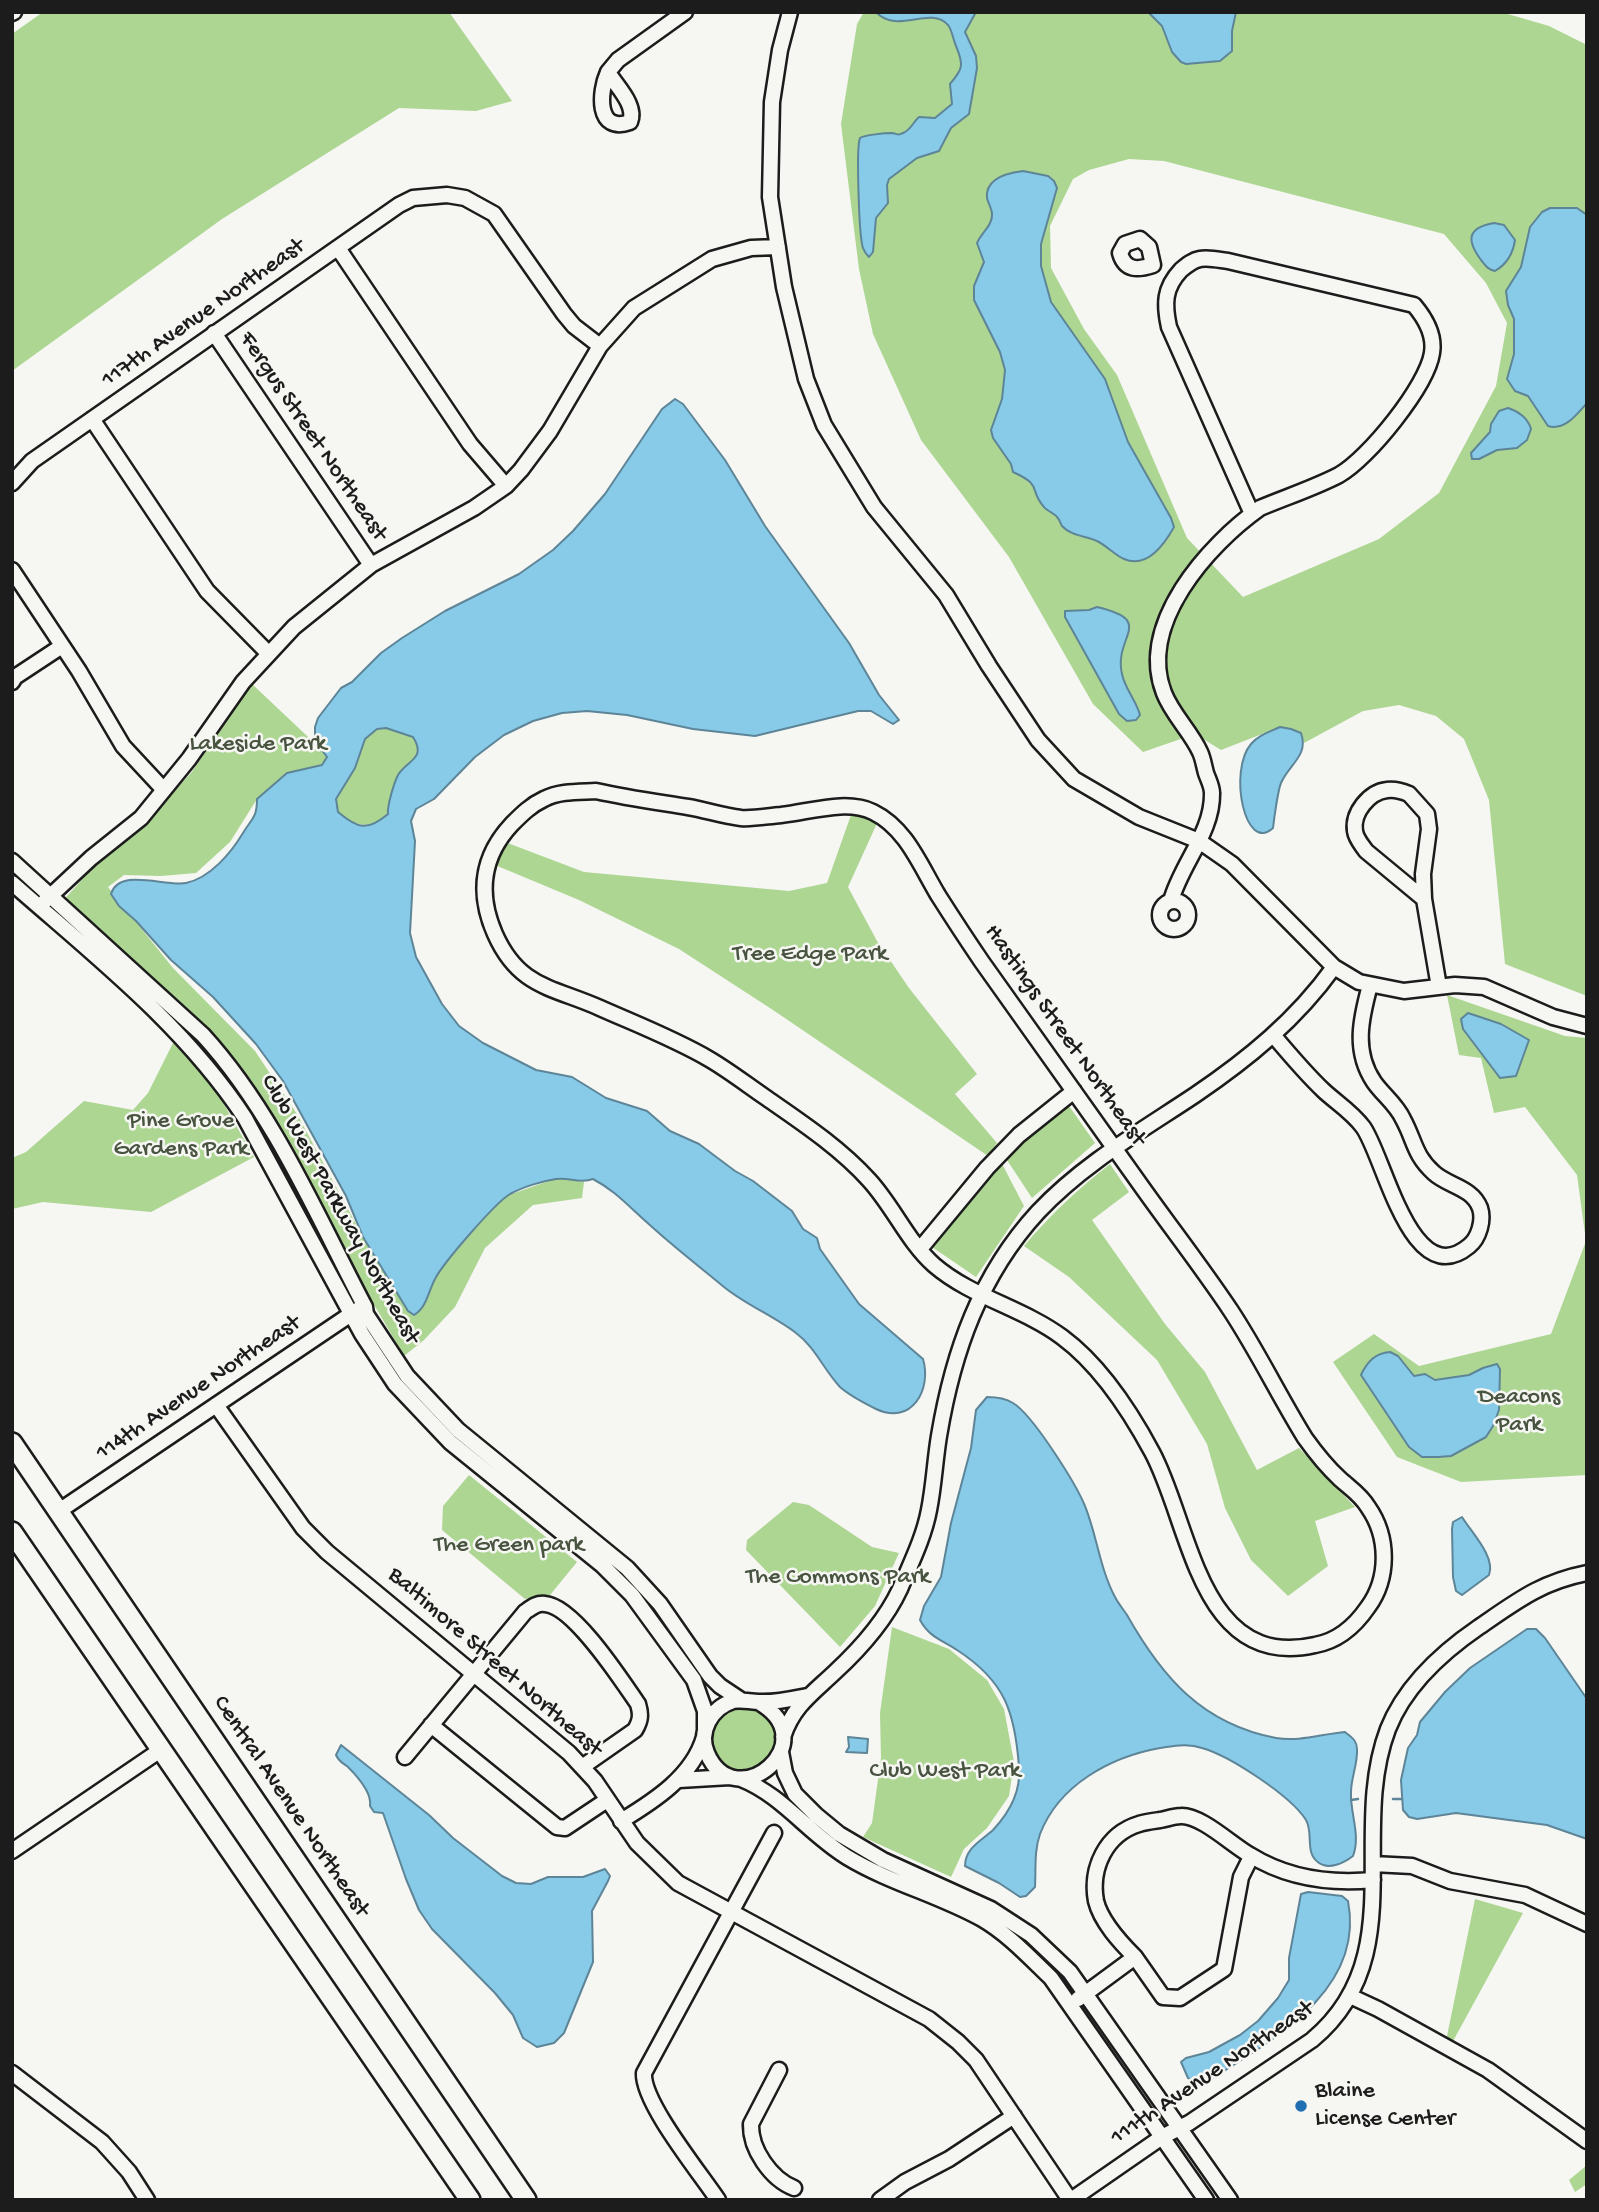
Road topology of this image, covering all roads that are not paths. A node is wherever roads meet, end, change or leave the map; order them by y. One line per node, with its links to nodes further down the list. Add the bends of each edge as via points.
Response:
1 (685, 12): 3 (street)
2 (785, 13): 4 (street, via 772,102 770,197)
3 (608, 72)
4 (778, 247): 9 (street, via 751,247 701,265 634,308); 20 (street, via 806,379 824,425 874,507 946,595 1038,740 1074,779 1139,817)
5 (338, 248): 8 (street, 117th Avenue Northeast); 9 (street, 117th Avenue Northeast, via 413,198 465,198 494,214 564,314); 12 (street, via 470,444)
6 (1153, 265): 7 (street)
7 (1174, 278): 13 (street, via 1166,292 1169,327); 13 (street, via 1201,258 1228,261 1414,305 1430,332 1432,352 1426,372 1382,437 1359,461)
8 (214, 334): 10 (street, 117th Avenue Northeast); 14 (street, Fergus Street Northeast)
9 (600, 346): 12 (street, via 550,431)
10 (92, 419): 11 (street, 117th Avenue Northeast, via 32,461); 17 (street, via 207,591)
11 (12, 483)
12 (506, 486): 14 (street)
13 (1252, 514): 20 (street, via 1218,543 1198,569 1170,608 1160,638 1158,667 1164,694 1201,753 1213,791)
14 (371, 565): 17 (street)
15 (12, 570): 16 (street)
16 (62, 646): 18 (street); 19 (street, via 123,746)
17 (268, 653): 19 (street)
18 (12, 682)
19 (164, 790): 23 (street, via 141,818)
20 (1199, 841): 25 (street); 27 (street, via 1232,864)
21 (12, 861): 23 (street, Club West Parkway Northeast)
22 (12, 883): 26 (street)
23 (51, 895): 26 (street); 36 (street, Club West Parkway Northeast, via 230,1065 260,1108)
24 (1424, 899): 24 (street, via 1427,814 1409,794 1385,790 1373,795 1356,819 1359,842); 29 (street)
25 (1171, 901)
26 (39, 907): 37 (street, via 187,1042 229,1094)
27 (1334, 967): 28 (street); 31 (street)
28 (1370, 985): 29 (street, via 1404,991); 31 (street, via 1359,1030 1373,1081 1403,1118 1414,1149 1425,1163 1436,1175 1468,1192 1480,1208 1479,1233 1462,1251 1442,1255 1421,1245 1360,1124)
29 (1439, 987): 30 (street, via 1484,987 1553,1017)
30 (1587, 1026)
31 (1274, 1036): 33 (street)
32 (1074, 1091): 33 (street, Hastings Street Northeast); 34 (street, via 1019,1135); 34 (street, Hastings Street Northeast, via 977,956 908,842 866,808 742,818 596,791 563,792 525,811 498,839 484,873 485,901 494,932 513,965 541,987 591,1004 707,1058 793,1117 867,1177)
33 (1114, 1147): 35 (street, via 1038,1212); 35 (street, Hastings Street Northeast, via 1236,1319 1309,1444 1368,1506 1377,1523 1384,1558 1382,1576 1376,1596 1361,1617 1328,1642 1289,1649 1266,1645 1232,1625 1205,1587 1154,1454 1094,1365 1032,1317)
34 (920, 1249): 35 (street, via 935,1266)
35 (981, 1293): 44 (street, via 956,1361 939,1434 929,1510 917,1550 898,1593 869,1637)
36 (365, 1307): 37 (street, 114th Avenue Northeast); 45 (street, Club West Parkway Northeast, via 396,1360 426,1397 458,1430 627,1567 710,1676)
37 (350, 1313): 38 (street, 114th Avenue Northeast); 48 (street, via 395,1384 435,1427 632,1595 694,1680 705,1711)
38 (216, 1405): 40 (street, 114th Avenue Northeast); 43 (street, Baltimore Street Northeast, via 303,1528)
39 (12, 1443): 40 (highway, Central Avenue Northeast)
40 (59, 1511): 77 (highway, Central Avenue Northeast)
41 (12, 1532): 50 (highway)
42 (1587, 1573): 60 (street, 111th Avenue Northeast, via 1531,1592 1443,1654 1413,1687 1382,1750 1375,1793)
43 (473, 1673): 47 (street); 52 (street, Baltimore Street Northeast); 52 (street, via 525,1612 543,1603 562,1611 606,1658 640,1713 635,1730)
44 (807, 1696): 46 (street); 49 (street, via 787,1724)
45 (741, 1700): 46 (street); 48 (street, via 715,1712)
46 (758, 1702): 49 (street, via 775,1716)
47 (431, 1725): 51 (street); 55 (street, via 557,1827 565,1828)
48 (705, 1732): 53 (street, via 711,1761); 54 (street, via 697,1755)
49 (782, 1744): 53 (street, via 770,1769); 65 (street, via 785,1773 795,1794 828,1825 883,1860 1012,1921 1054,1955)
50 (162, 1749): 58 (street); 76 (highway)
51 (405, 1757)
52 (582, 1767): 55 (street, Baltimore Street Northeast)
53 (736, 1778): 54 (street); 67 (street, via 763,1788 818,1837 860,1865 986,1921 1051,1978)
54 (679, 1780): 56 (street)
55 (607, 1800): 56 (street, Baltimore Street Northeast)
56 (621, 1821): 62 (street, Baltimore Street Northeast, via 678,1883)
57 (774, 1833): 62 (street)
58 (12, 1851)
59 (1251, 1857): 61 (street, via 1308,1879); 64 (street, via 1241,1877 1224,1969 1180,1998 1163,1997); 64 (street, via 1195,1819 1181,1815 1137,1824 1118,1837 1098,1861 1097,1902)
60 (1373, 1864): 61 (street, 111th Avenue Northeast); 63 (street, via 1412,1866 1450,1881 1525,1895)
61 (1373, 1880): 66 (street, 111th Avenue Northeast, via 1372,1927)
62 (731, 1912): 70 (street, Baltimore Street Northeast, via 929,2019 976,2060); 78 (street, via 643,2082)
63 (1587, 1924)
64 (1135, 1957): 65 (street)
65 (1086, 1994): 67 (street); 71 (street)
66 (1350, 1996): 71 (street, 111th Avenue Northeast, via 1312,2040); 73 (street, via 1488,2070)
67 (1070, 2004): 72 (street)
68 (779, 2070): 74 (street, via 751,2124 752,2142 777,2178)
69 (12, 2073): 75 (street, via 102,2142)
70 (1014, 2116): 79 (street); 80 (street, Baltimore Street Northeast)
71 (1179, 2128): 72 (street, 111th Avenue Northeast); 82 (street)
72 (1162, 2137): 80 (street, 111th Avenue Northeast); 81 (street)
73 (1587, 2141)
74 (794, 2188)
75 (147, 2200)
76 (470, 2200)
77 (526, 2200)
78 (718, 2200)
79 (880, 2200)
80 (1070, 2200)
81 (1206, 2200)
82 (1230, 2200)

